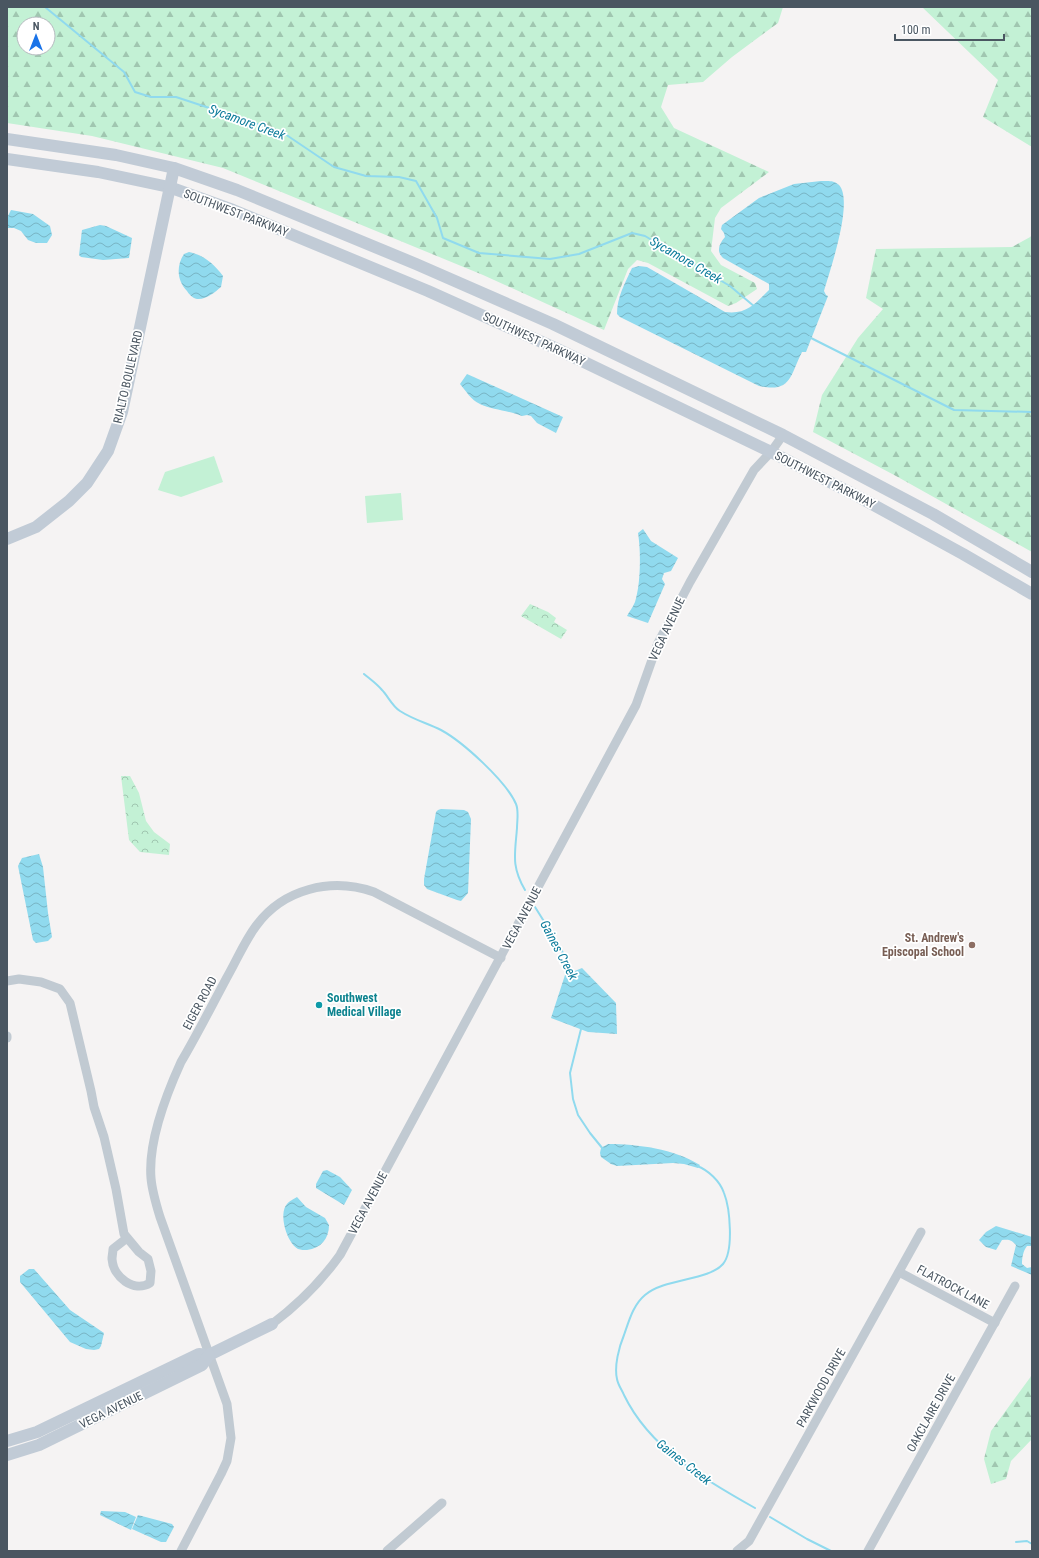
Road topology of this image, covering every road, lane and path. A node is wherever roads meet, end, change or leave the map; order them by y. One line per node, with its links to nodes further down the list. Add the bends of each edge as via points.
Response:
1 (7, 139): 3 (main road, SOUTHWEST PARKWAY, via 116,155)
2 (7, 159): 4 (main road, SOUTHWEST PARKWAY, via 98,172)
3 (174, 168): 4 (main road, RIALTO BOULEVARD); 5 (main road, SOUTHWEST PARKWAY, via 244,193 553,324)
4 (169, 187): 6 (main road, SOUTHWEST PARKWAY, via 233,210 449,300); 7 (main road, RIALTO BOULEVARD, via 122,412 108,451 86,483 69,501 36,526)
5 (783, 436): 6 (street, VEGA AVENUE); 8 (main road, SOUTHWEST PARKWAY, via 933,514)
6 (770, 452): 9 (main road, SOUTHWEST PARKWAY, via 859,497); 10 (street, VEGA AVENUE, via 754,470 690,582 658,643 636,705)
7 (7, 539)
8 (1032, 572)
9 (1032, 594)
10 (500, 958): 17 (street, VEGA AVENUE, via 340,1255 309,1294); 18 (street, EIGER ROAD, via 374,892 354,887 331,886 300,891 274,906 256,926 181,1062 156,1130 151,1159 155,1201)
11 (7, 981): 13 (street, via 19,979 41,982 60,989 70,1003)
12 (921, 1232): 14 (street, PARKWOOD DRIVE)
13 (127, 1238): 13 (street, via 148,1259 150,1283 144,1287 132,1286 119,1276 112,1260 113,1249)
14 (900, 1272): 16 (street, FLATROCK LANE); 22 (street, PARKWOOD DRIVE)
15 (1015, 1286): 16 (street, OAKCLAIRE DRIVE)
16 (995, 1323): 27 (street, OAKCLAIRE DRIVE)
17 (272, 1324): 18 (main road, VEGA AVENUE)
18 (210, 1355): 19 (main road, VEGA AVENUE, via 199,1354 37,1432); 20 (main road, VEGA AVENUE, via 202,1365 39,1445); 23 (street, EIGER ROAD, via 227,1404 231,1427 229,1450 221,1474)
19 (7, 1441)
20 (7, 1455)
21 (442, 1503): 24 (street)
22 (749, 1541): 25 (street, PARKWOOD DRIVE); 26 (street)
23 (181, 1551)
24 (387, 1551)
25 (737, 1551)
26 (751, 1551)
27 (868, 1551)

